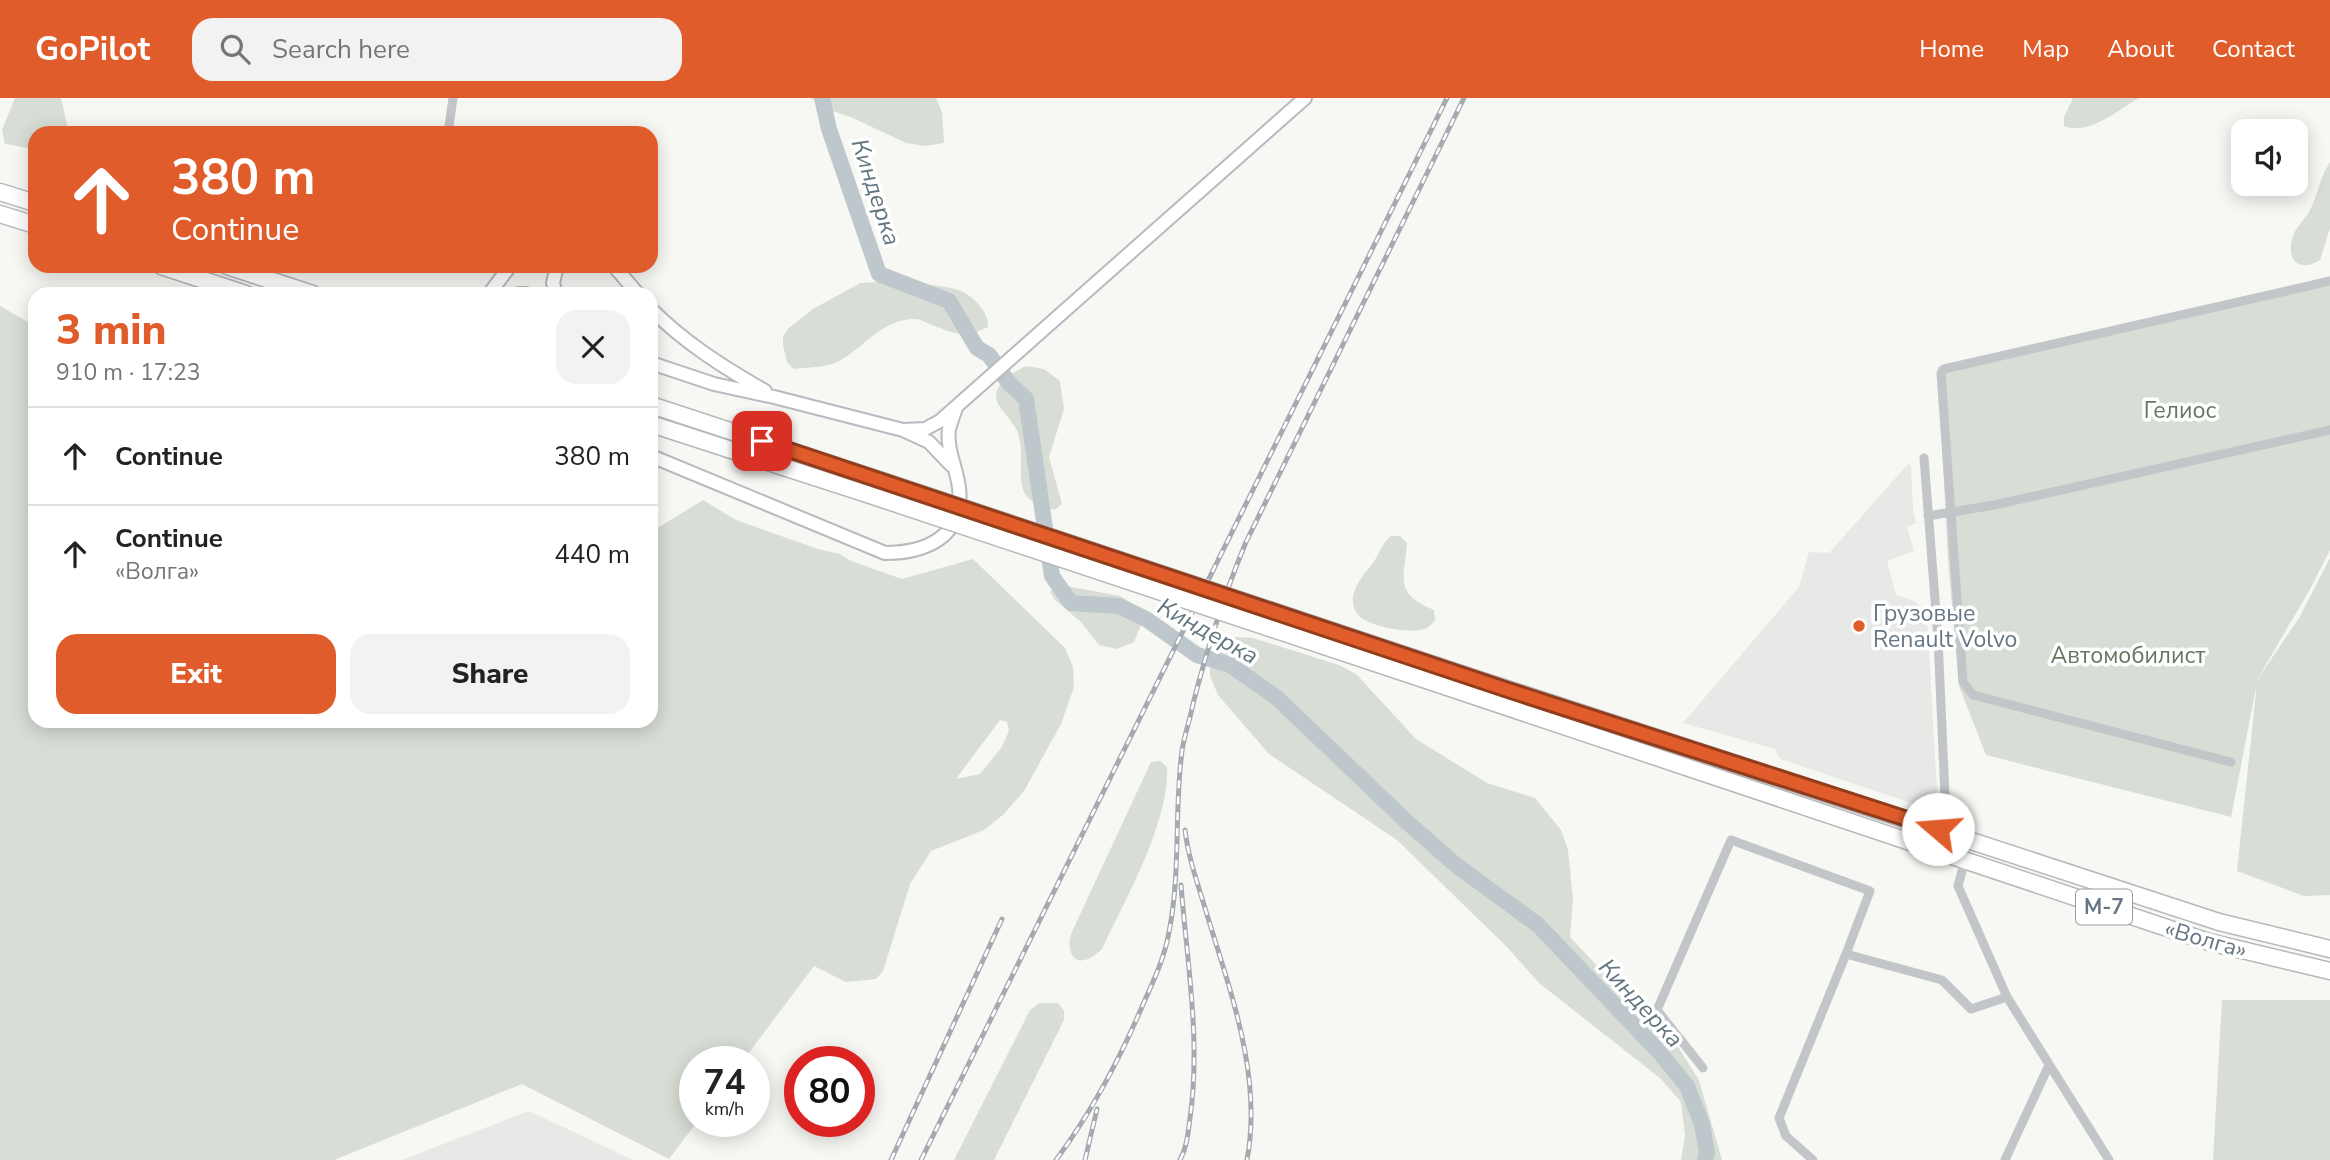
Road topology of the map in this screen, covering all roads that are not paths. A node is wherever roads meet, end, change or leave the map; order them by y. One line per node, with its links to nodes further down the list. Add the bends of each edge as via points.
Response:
1 (453, 98): 3 (street)
2 (1305, 98): 18 (street)
3 (449, 126)
4 (0, 192): 5 (highway)
5 (28, 201)
6 (0, 214): 7 (highway)
7 (28, 223)
8 (182, 273): 12 (highway)
9 (248, 273): 13 (highway)
10 (620, 273): 14 (street)
11 (2330, 281): 27 (street, via 1944,369 1941,392)
12 (225, 287)
13 (292, 287)
14 (632, 287)
15 (658, 316): 17 (street, via 723,367)
16 (658, 365): 17 (street)
17 (774, 397): 21 (street)
18 (956, 407): 21 (street, via 925,429); 25 (street, via 949,430)
19 (658, 408): 26 (highway, М-7)
20 (658, 426): 26 (highway, М-7)
21 (903, 430): 25 (street, via 929,442)
22 (2330, 430): 27 (street)
23 (1924, 458): 28 (street)
24 (658, 459): 25 (street, via 884,553 923,548 948,533 960,499)
25 (956, 471)
26 (879, 489): 29 (highway, М-7, bridge)
27 (1951, 512): 28 (street); 30 (street, via 1963,681 1973,695)
28 (1928, 516): 31 (street, via 1945,796)
29 (1450, 679): 31 (highway, «Волга» / М-7); 32 (highway, «Волга» / М-7)
30 (2231, 762)
31 (1938, 829): 33 (highway, «Волга» / М-7, via 2219,922)
32 (1965, 860): 35 (highway, «Волга» / М-7, via 2209,942); 36 (street, via 1958,886)
33 (2330, 949)
34 (1846, 954): 36 (street, via 1942,981 1971,1009); 38 (street, via 1870,891 1731,840 1657,1010); 39 (street, via 1779,1118 1786,1136)
35 (2330, 971)
36 (2007, 997): 37 (street)
37 (2049, 1065): 40 (street); 41 (street)
38 (1703, 1068)
39 (1813, 1160)
40 (2005, 1160)
41 (2109, 1160)

